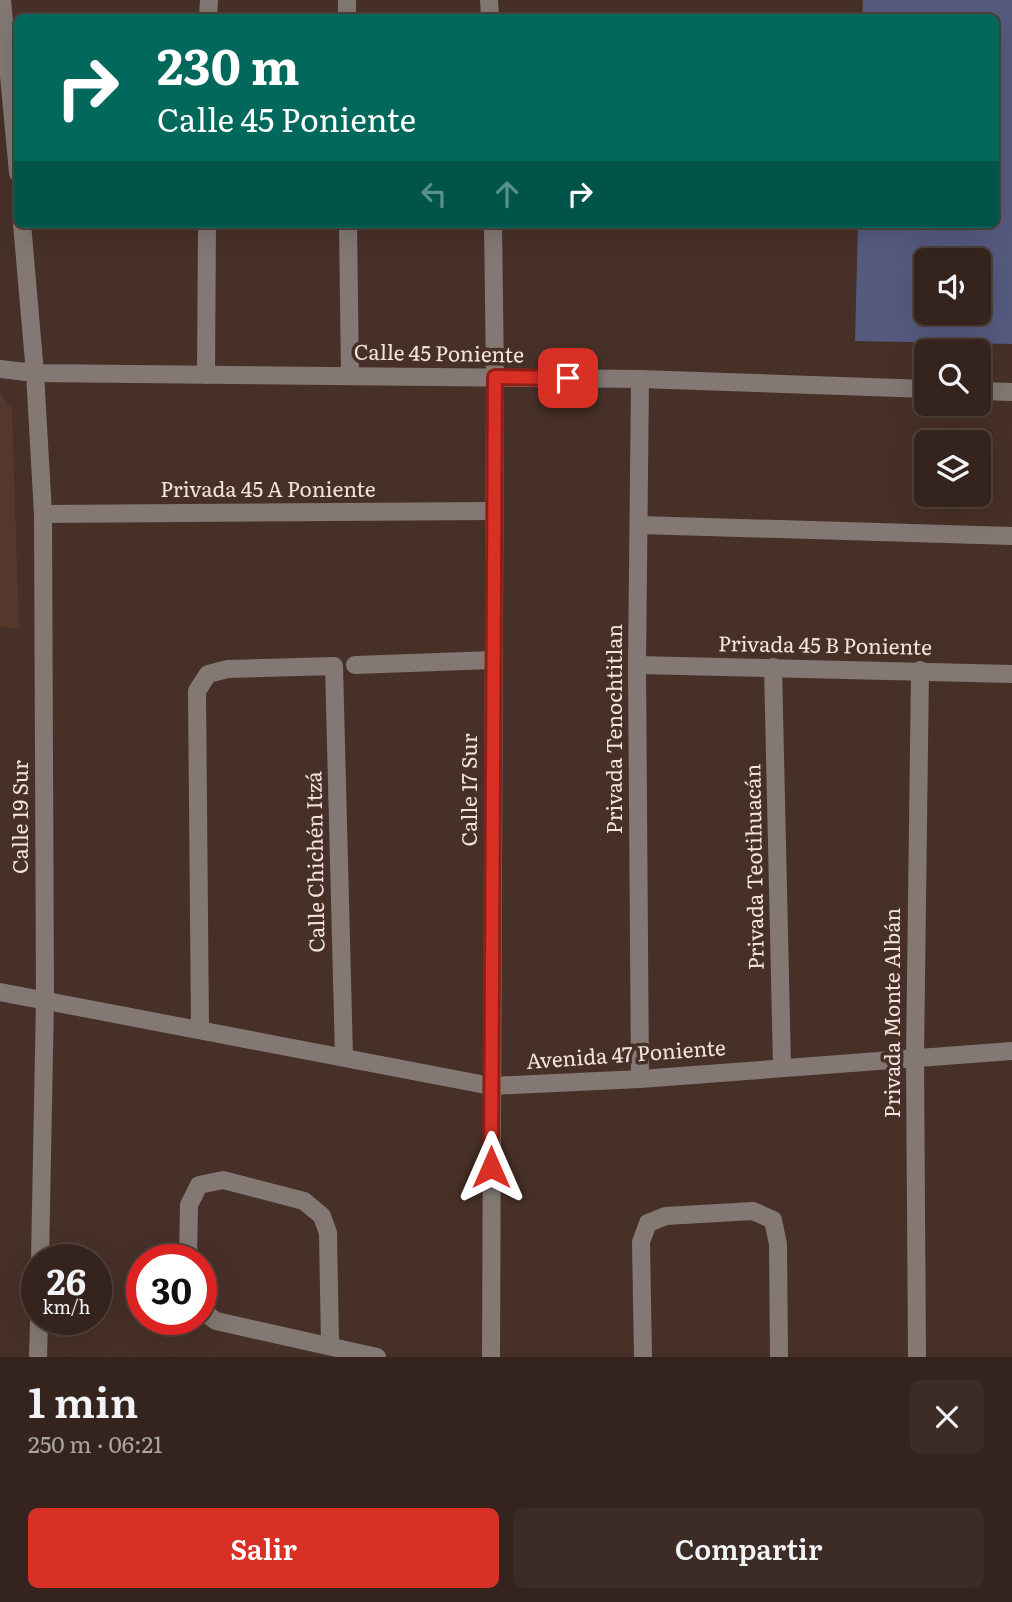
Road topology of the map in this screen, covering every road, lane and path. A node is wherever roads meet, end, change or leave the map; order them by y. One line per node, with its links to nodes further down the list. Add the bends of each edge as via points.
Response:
1 (2, 0): 2 (street)
2 (14, 130)
3 (22, 228): 8 (street, Calle 19 Sur)
4 (207, 228): 9 (street)
5 (348, 228): 10 (street)
6 (493, 228): 11 (street, Calle 17 Sur)
7 (0, 369): 8 (street)
8 (35, 373): 9 (street, Calle 45 Poniente); 17 (street, Calle 19 Sur)
9 (206, 375): 10 (street, Calle 45 Poniente)
10 (349, 376): 11 (street, Calle 45 Poniente)
11 (495, 377): 12 (street, Calle 45 Poniente); 16 (street, Calle 17 Sur)
12 (640, 379): 13 (street, Calle 45 Poniente); 18 (street, Privada Tenochtitlan)
13 (914, 389)
14 (991, 391): 15 (street)
15 (1012, 392)
16 (494, 511): 17 (street, Privada 45 A Poniente); 20 (street, Calle 17 Sur)
17 (43, 514): 27 (street, Calle 19 Sur)
18 (640, 525): 19 (street); 22 (street, Privada Tenochtitlan)
19 (1012, 536)
20 (493, 660): 21 (street); 34 (street, Calle 17 Sur)
21 (355, 665)
22 (637, 665): 23 (street, Privada 45 B Poniente); 33 (street, Privada Tenochtitlan)
23 (772, 667): 24 (street, Privada 45 B Poniente); 32 (street, Privada Teotihuacán)
24 (920, 670): 25 (street, Privada 45 B Poniente); 31 (street, Privada Monte Albán)
25 (1012, 674)
26 (0, 992): 27 (street, Avenida 47 Poniente)
27 (45, 1000): 28 (street, Avenida 47 Poniente); 35 (street, Calle 19 Sur)
28 (200, 1029): 30 (street, Avenida 47 Poniente); 30 (street, Calle Chichén Itzá, via 198,691 208,674 228,669 334,666)
29 (1012, 1051): 31 (street, Avenida 47 Poniente)
30 (344, 1057): 34 (street, Avenida 47 Poniente)
31 (915, 1057): 32 (street, Avenida 47 Poniente); 45 (street, Privada Monte Albán)
32 (782, 1066): 33 (street, Avenida 47 Poniente)
33 (640, 1079): 34 (street, Avenida 47 Poniente)
34 (491, 1086): 42 (street, Calle 17 Sur)
35 (40, 1244)
36 (188, 1244): 39 (street, via 189,1205 199,1185 223,1180 304,1201 322,1216 328,1233)
37 (217, 1321): 39 (street)
38 (39, 1335): 40 (street)
39 (330, 1345): 41 (street)
40 (38, 1357)
41 (377, 1357)
42 (491, 1357)
43 (643, 1357): 44 (street, via 640,1242 648,1223 666,1216 752,1211 773,1220 778,1244)
44 (779, 1357)
45 (917, 1357)

